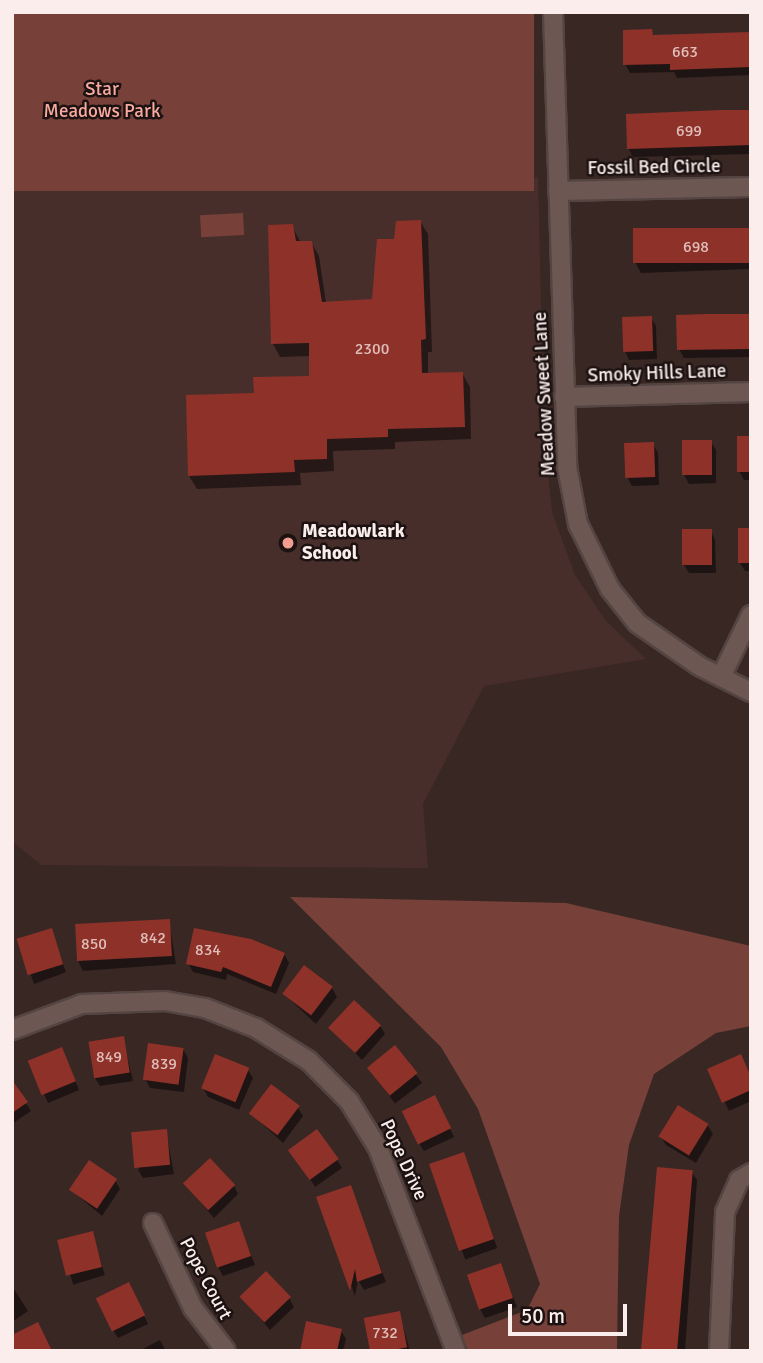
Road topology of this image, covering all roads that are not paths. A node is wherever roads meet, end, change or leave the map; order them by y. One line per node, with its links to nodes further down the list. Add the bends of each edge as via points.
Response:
1 (553, 12): 3 (street, Meadow Sweet Lane)
2 (751, 187): 3 (street, Fossil Bed Circle)
3 (558, 191): 5 (street, Meadow Sweet Lane)
4 (751, 392): 5 (street, Smoky Hills Lane)
5 (564, 397): 7 (street, Meadow Sweet Lane, via 569,479 578,524 599,571 637,623)
6 (751, 615): 7 (street)
7 (722, 677): 8 (street, Meadow Sweet Lane)
8 (751, 692)
9 (12, 1030): 13 (street, Pope Drive, via 36,1017 82,1004 165,1001 205,1009 256,1028 309,1061 349,1101 378,1148)
10 (751, 1173): 14 (street, via 739,1180 725,1212)
11 (153, 1223): 12 (street, Pope Court, via 193,1308)
12 (226, 1351)
13 (456, 1351)
14 (719, 1351)

